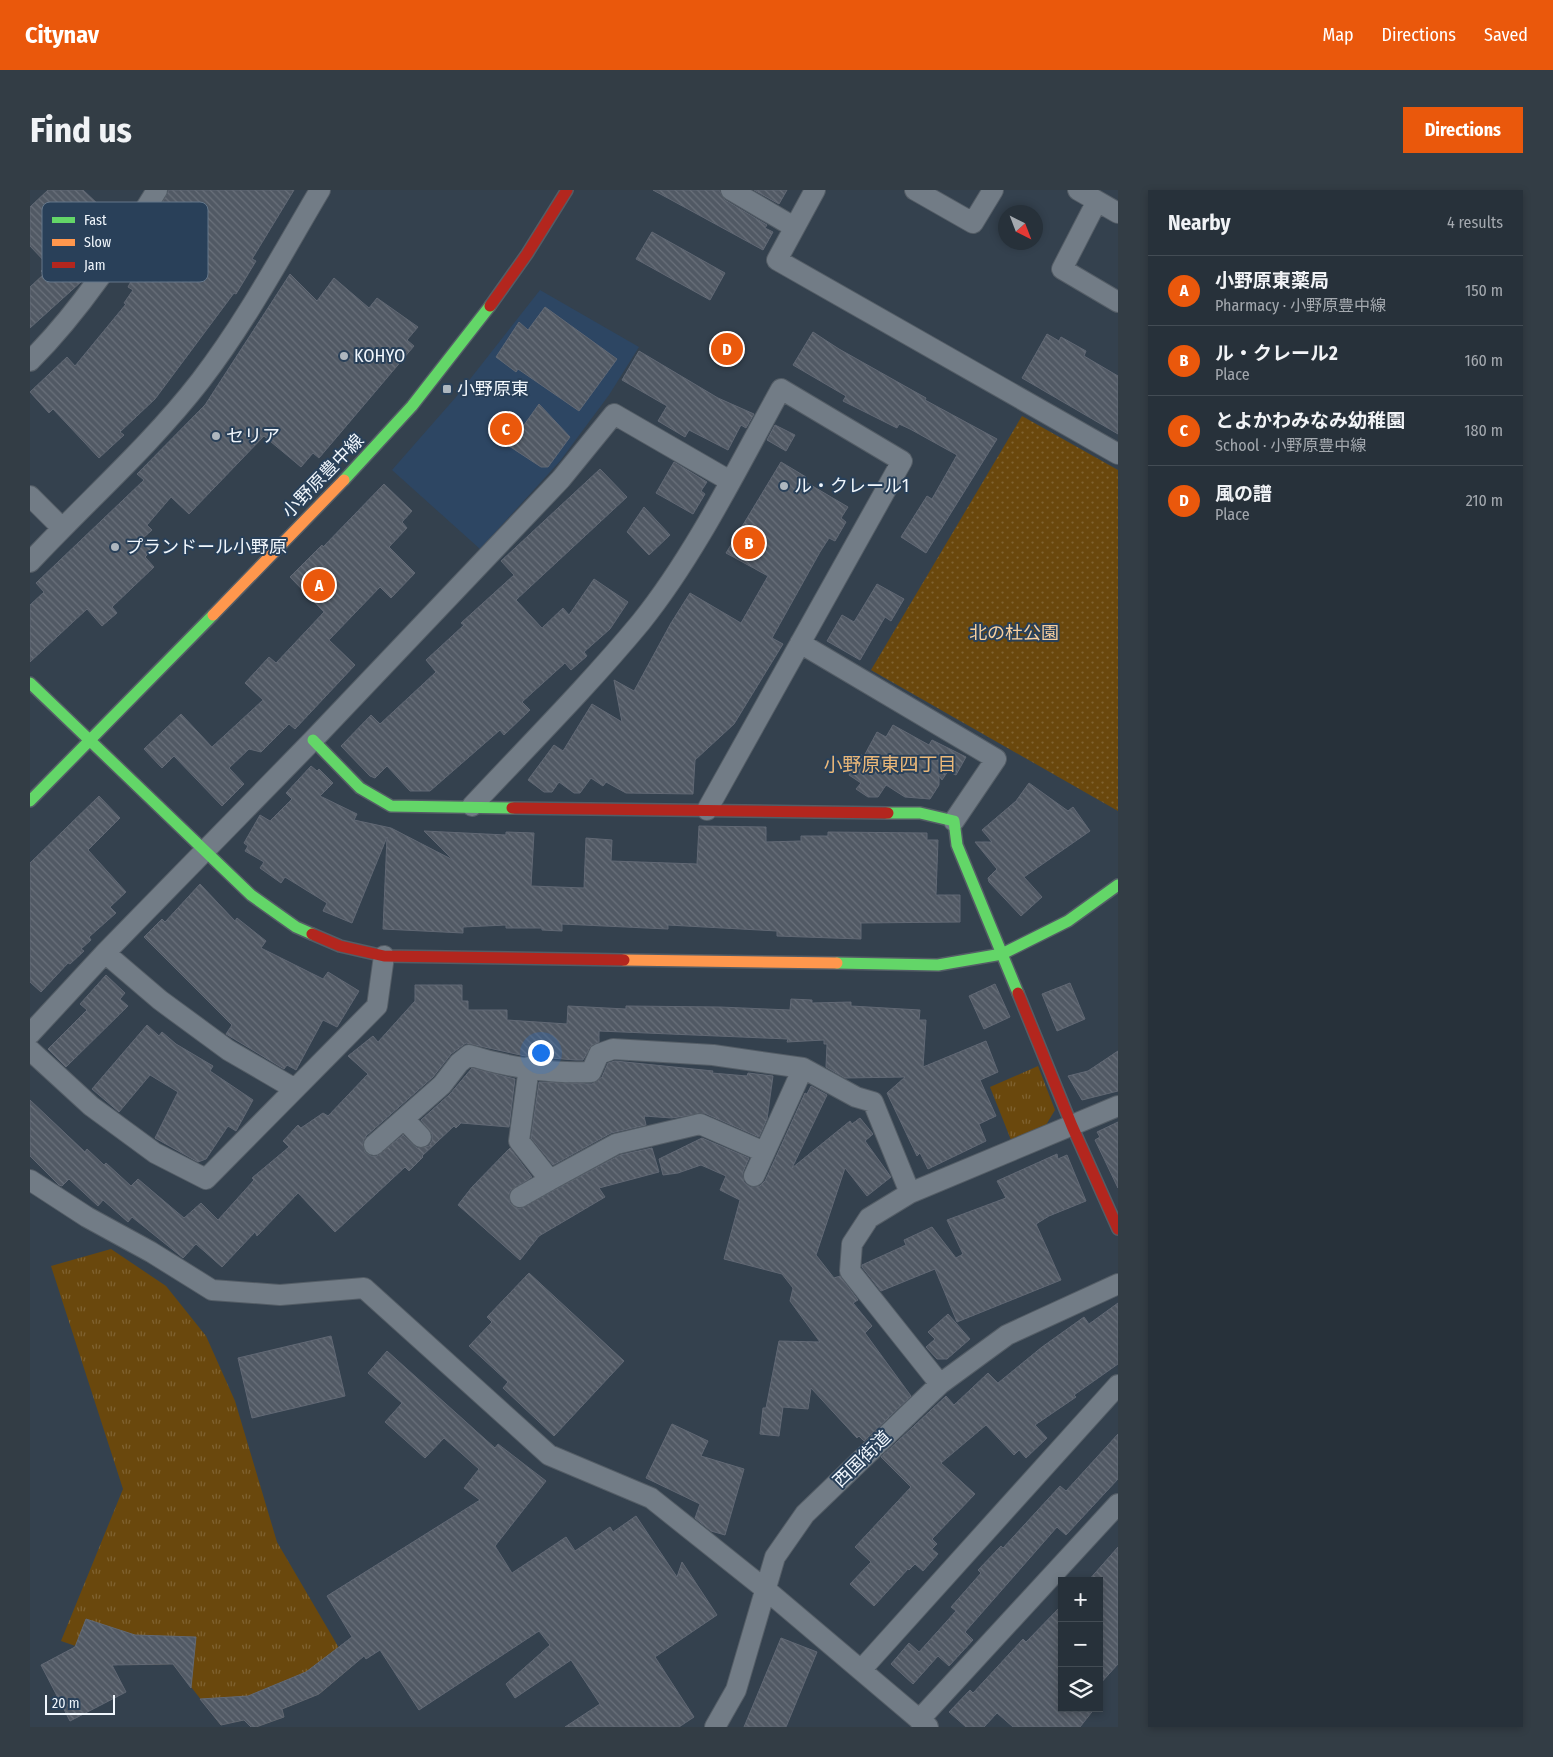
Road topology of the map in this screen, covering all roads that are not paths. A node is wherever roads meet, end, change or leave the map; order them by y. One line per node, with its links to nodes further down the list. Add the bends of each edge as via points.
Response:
1 (157, 190): 10 (street)
2 (320, 190): 19 (street, via 240,326 200,380 130,461)
3 (567, 190): 23 (street, 小野原豊中線, via 485,314 387,434)
4 (731, 190): 12 (street)
5 (814, 190): 12 (street)
6 (915, 190): 7 (street, via 974,223)
7 (993, 190)
8 (1078, 190): 9 (street)
9 (1097, 201): 11 (street); 14 (street, via 1062,269)
10 (150, 202)
11 (1118, 213)
12 (794, 227): 16 (street, via 777,260)
13 (95, 282): 15 (street, via 49,342)
14 (1118, 302)
15 (30, 361)
16 (1118, 454)
17 (730, 481): 21 (street, via 781,390 902,461); 24 (street, via 614,414 561,479); 26 (street, via 676,573 641,622)
18 (30, 496): 19 (street)
19 (62, 528): 20 (street)
20 (30, 562)
21 (800, 643): 27 (street); 28 (street, via 996,759)
22 (30, 683): 23 (street)
23 (90, 740): 25 (street, 小野原豊中線); 29 (street)
24 (313, 740): 26 (street, via 360,788 391,806); 29 (street)
25 (30, 801)
26 (472, 806): 27 (street)
27 (707, 810): 28 (street, via 920,813)
28 (954, 822): 32 (street, via 957,845)
29 (203, 851): 31 (street); 33 (street, via 251,895 296,927 340,946)
30 (1118, 885): 32 (street, via 1068,922)
31 (105, 952): 34 (street); 38 (street, via 160,1000 228,1050)
32 (1002, 954): 33 (street, via 938,964); 41 (street)
33 (384, 956): 38 (street, via 377,1006)
34 (30, 1034)
35 (30, 1050): 38 (street, via 91,1106 155,1153 206,1179)
36 (529, 1067): 37 (street, via 565,1073 591,1072 599,1054 613,1049 713,1055); 40 (street, via 469,1055); 47 (street, via 519,1141)
37 (803, 1068): 44 (street); 48 (street, via 856,1097 873,1102)
38 (295, 1089)
39 (1118, 1106): 41 (street)
40 (404, 1119): 42 (street); 43 (street)
41 (1072, 1126): 48 (street); 50 (street)
42 (421, 1137)
43 (374, 1145)
44 (764, 1152): 45 (street); 47 (street, via 700,1124 616,1144)
45 (754, 1176)
46 (30, 1180): 55 (street, via 212,1290 280,1296 364,1288 549,1455 650,1498)
47 (550, 1180): 49 (street)
48 (910, 1193): 52 (street, via 869,1218 852,1244 850,1271)
49 (520, 1197)
50 (1118, 1229)
51 (1118, 1284): 52 (street, 西国街道, via 1007,1335)
52 (940, 1384): 55 (street, 西国街道, via 804,1514 774,1557)
53 (1118, 1385): 56 (street)
54 (1118, 1504): 57 (street)
55 (765, 1590): 56 (street); 58 (street, 西国街道, via 736,1690)
56 (861, 1670): 57 (street)
57 (924, 1723)
58 (715, 1727)

